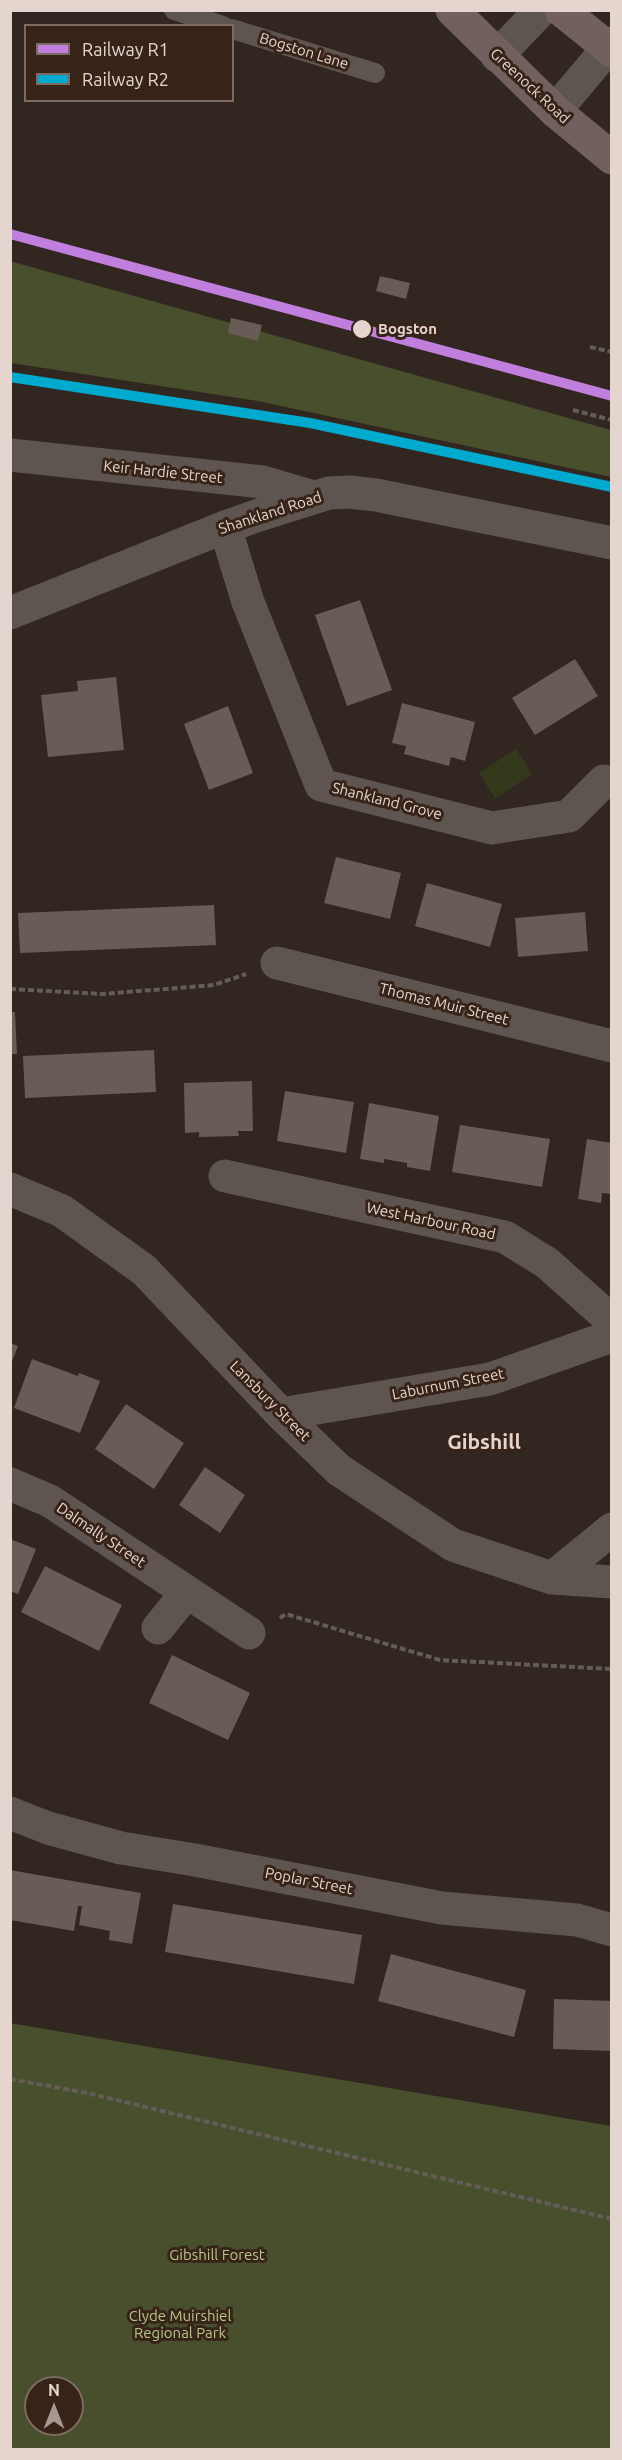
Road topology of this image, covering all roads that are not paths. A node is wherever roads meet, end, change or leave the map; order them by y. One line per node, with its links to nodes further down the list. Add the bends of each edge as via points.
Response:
1 (174, 10): 5 (lane)
2 (452, 10): 8 (highway, Greenock Road)
3 (541, 10): 8 (street)
4 (561, 10): 7 (highway)
5 (217, 24)
6 (234, 29): 9 (lane, Bogston Lane)
7 (610, 47): 10 (street)
8 (497, 56): 10 (highway, Greenock Road)
9 (375, 73)
10 (555, 111): 11 (highway, Greenock Road)
11 (612, 158)
12 (10, 456): 13 (street, Keir Hardie Street, via 263,482)
13 (314, 498): 14 (street, Shankland Road); 15 (street, Shankland Road, via 349,492 376,495)
14 (225, 526): 16 (street, Shankland Road); 17 (street, Shankland Grove, via 248,602 321,785 492,828 569,816)
15 (612, 543)
16 (10, 613)
17 (604, 781)
18 (278, 963): 19 (street, Thomas Muir Street)
19 (612, 1046)
20 (225, 1176): 22 (street, West Harbour Road, via 505,1237 547,1263)
21 (10, 1189): 24 (street, Lansbury Street, via 62,1211 144,1270)
22 (612, 1321)
23 (612, 1336): 24 (street, Laburnum Street, via 490,1379)
24 (281, 1414): 27 (street, Lansbury Street, via 339,1470 453,1545)
25 (10, 1484): 29 (street, Dalmally Street, via 50,1501)
26 (612, 1529): 27 (street)
27 (552, 1578): 28 (street, Lansbury Street)
28 (612, 1582)
29 (187, 1592): 30 (street); 31 (street, Dalmally Street)
30 (158, 1628)
31 (249, 1633)
32 (10, 1813): 33 (street, Poplar Street, via 121,1848 442,1908 577,1920)
33 (612, 1930)

